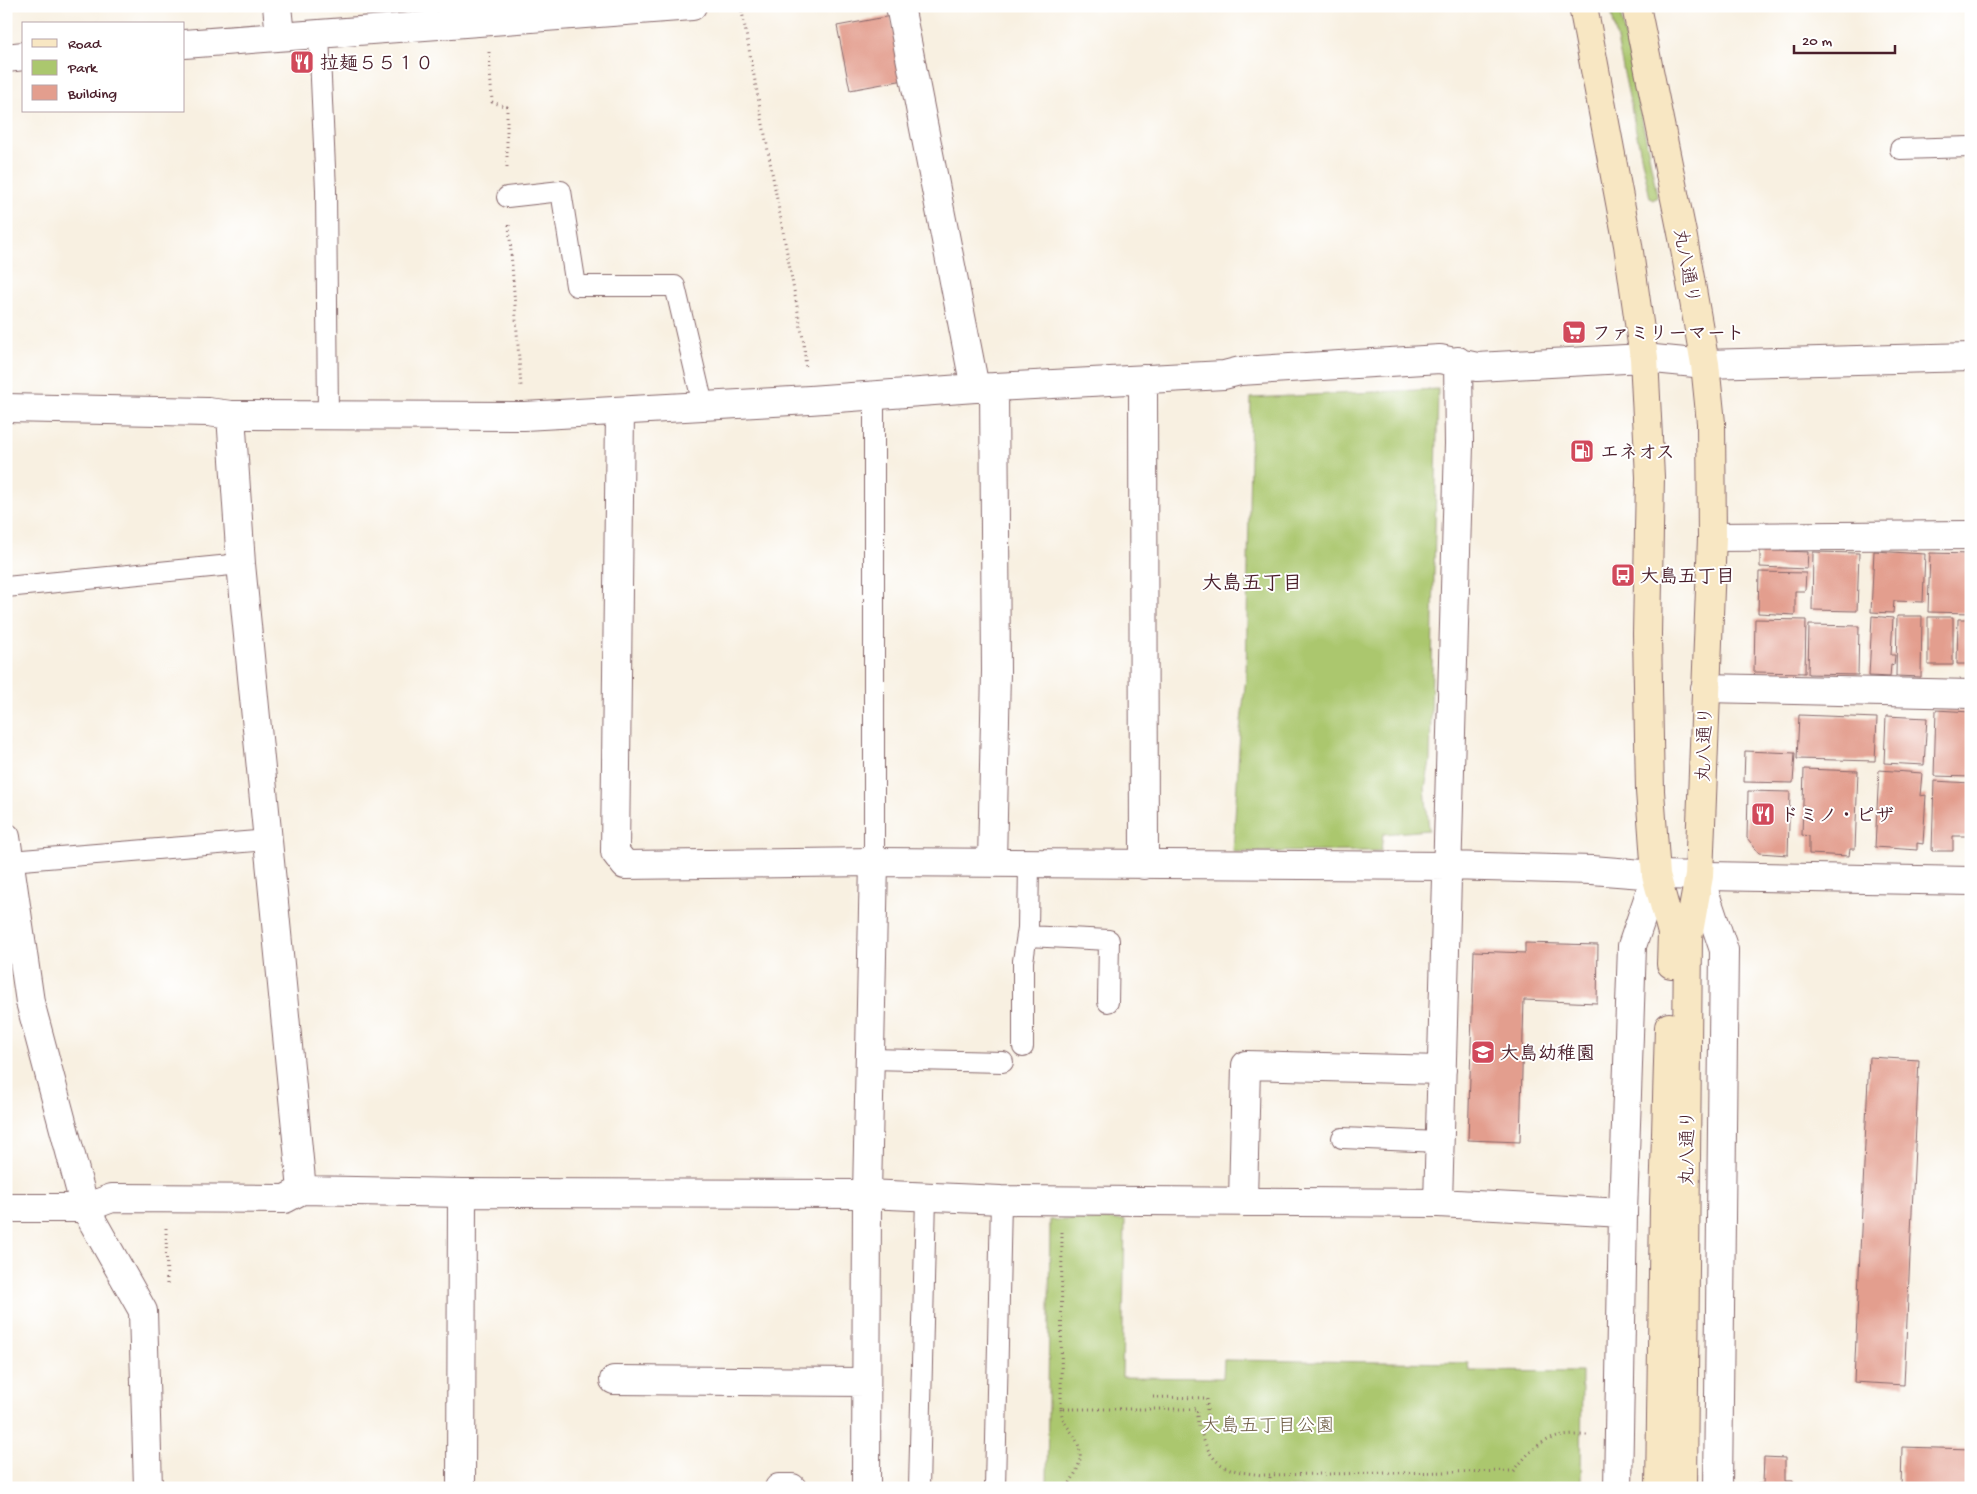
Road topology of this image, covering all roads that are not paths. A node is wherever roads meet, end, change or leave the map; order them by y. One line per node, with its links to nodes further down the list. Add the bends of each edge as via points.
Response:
1 (277, 6): 8 (street)
2 (692, 6): 6 (street)
3 (900, 6): 20 (street)
4 (1583, 6): 16 (main road, 丸八通り, via 1628,245)
5 (1636, 6): 18 (main road, 丸八通り)
6 (650, 8): 7 (street)
7 (320, 35): 8 (street); 26 (lane, via 326,190)
8 (280, 36): 9 (street)
9 (185, 44)
10 (22, 56): 11 (street)
11 (6, 58)
12 (1971, 147): 13 (lane)
13 (1900, 149)
14 (507, 197): 22 (lane, via 561,191 576,286 675,286)
15 (1971, 357): 18 (street)
16 (1644, 358): 17 (street, via 1477,367); 18 (street); 40 (main road, 丸八通り, via 1650,476 1647,634 1650,791)
17 (1458, 362): 19 (street, via 1440,359); 39 (street, via 1459,444)
18 (1705, 364): 28 (main road, 丸八通り, via 1711,423)
19 (1143, 379): 20 (street); 38 (street)
20 (984, 387): 21 (street); 36 (street, via 996,671)
21 (874, 395): 22 (street); 35 (lane)
22 (703, 405): 24 (street)
23 (6, 408): 25 (street)
24 (620, 412): 26 (street, via 524,416); 35 (street, via 614,852 625,865)
25 (231, 414): 26 (street); 29 (street)
26 (328, 415)
27 (1971, 536): 28 (street)
28 (1712, 537): 31 (main road, 丸八通り)
29 (241, 564): 30 (lane); 33 (street)
30 (6, 587)
31 (1705, 688): 32 (street); 41 (main road, 丸八通り)
32 (1971, 694)
33 (268, 840): 34 (lane); 52 (street)
34 (8, 849): 60 (street, via 30,1002)
35 (874, 862): 36 (street); 47 (street)
36 (992, 863): 37 (street)
37 (1028, 864): 38 (street); 44 (lane)
38 (1144, 865): 39 (street)
39 (1448, 866): 40 (street); 49 (street)
40 (1656, 875): 41 (street); 43 (main road, 丸八通り); 61 (street, via 1632,946)
41 (1699, 876): 42 (street); 43 (main road, 丸八通り); 74 (street, via 1724,950)
42 (1971, 881)
43 (1680, 935): 72 (main road, 丸八通り, via 1664,1205); 73 (main road, 丸八通り)
44 (1027, 936): 45 (lane, via 1109,940); 46 (lane, via 1023,961)
45 (1108, 1002)
46 (1023, 1047)
47 (870, 1059): 48 (lane); 54 (street)
48 (1003, 1062)
49 (1442, 1070): 51 (street); 57 (street, via 1246,1065)
50 (1342, 1138): 51 (lane)
51 (1440, 1142): 58 (street)
52 (302, 1190): 53 (street); 60 (street, via 285,1199 112,1198)
53 (462, 1193): 54 (street); 65 (street)
54 (867, 1194): 55 (street); 63 (street)
55 (926, 1197): 56 (street); 69 (lane)
56 (1001, 1200): 57 (street); 70 (lane)
57 (1243, 1202): 58 (street)
58 (1438, 1203): 61 (street)
59 (6, 1208): 60 (street)
60 (85, 1208): 64 (street, via 143,1311)
61 (1623, 1213): 71 (street)
62 (614, 1380): 63 (street)
63 (866, 1382): 68 (street)
64 (148, 1488)
65 (461, 1488)
66 (779, 1488): 67 (street)
67 (792, 1488)
68 (866, 1488)
69 (919, 1488)
70 (995, 1488)
71 (1618, 1488)
72 (1660, 1488)
73 (1683, 1488)
74 (1718, 1488)

